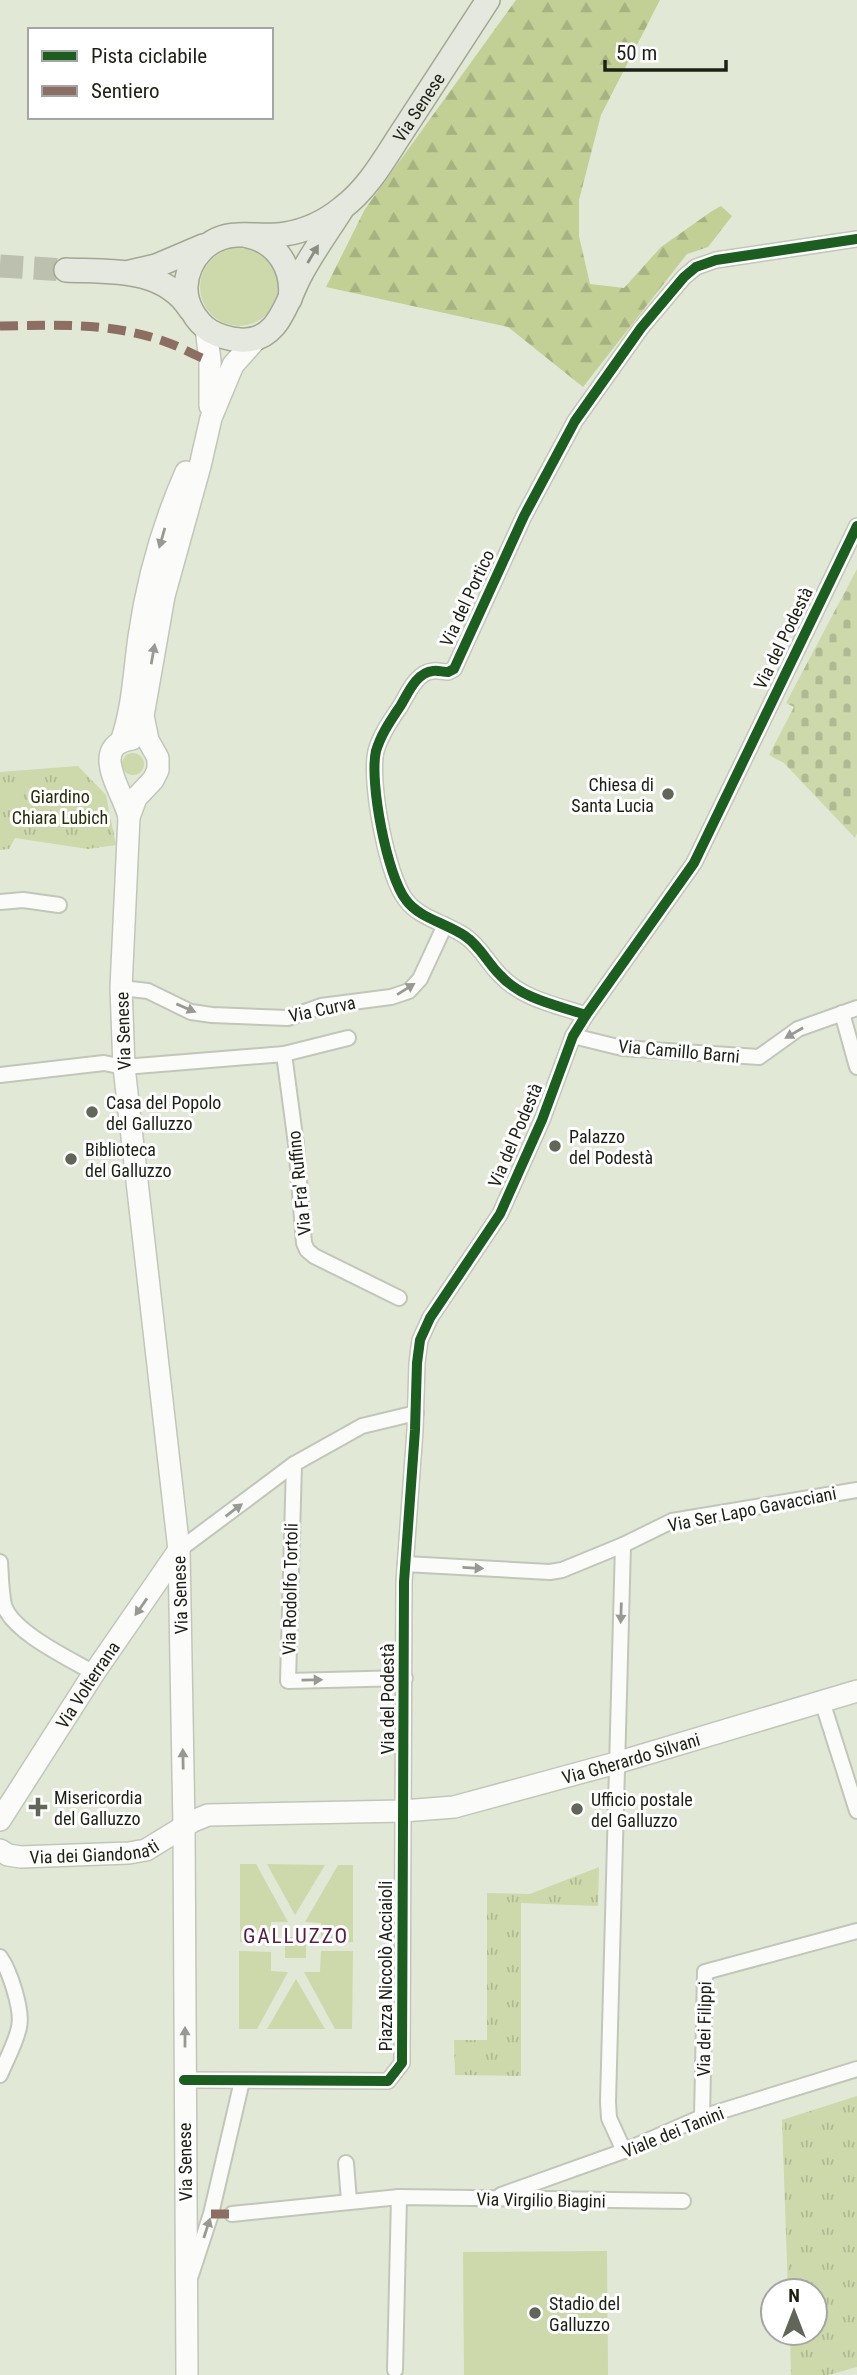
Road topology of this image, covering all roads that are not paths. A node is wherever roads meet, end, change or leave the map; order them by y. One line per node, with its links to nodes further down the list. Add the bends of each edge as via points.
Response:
1 (488, 0): 2 (main road, Via Senese, via 381,164)
2 (342, 209): 3 (main road, Via Senese, via 299,231); 8 (main road, Via Senese, one-way to 2)
3 (243, 235): 4 (main road, Via Senese); 8 (main road, via 268,243 284,260 291,282)
4 (219, 238): 7 (main road, via 182,256); 9 (main road, Via Senese, via 194,259 187,274 186,290)
5 (857, 239): 20 (street, Via del Portico, via 716,260 684,277 640,328 575,421 524,516 454,669 434,670 418,679 384,731 373,771 397,886 412,908)
6 (66, 271): 7 (main road)
7 (127, 273): 9 (main road, via 162,283 184,299)
8 (289, 302): 10 (main road, Via Senese, via 276,326)
9 (199, 321): 10 (main road, via 227,338); 11 (main road, Via Senese, via 210,361)
10 (257, 338): 11 (main road, Via Senese, via 233,365)
11 (209, 424): 13 (main road, Via Senese, one-way to 13, via 182,480 157,555); 14 (main road, Via Senese, one-way to 11, via 144,716 164,596)
12 (857, 526): 24 (street, Via del Podestà, via 694,863)
13 (121, 742): 14 (main road, via 134,739); 15 (main road, Via Senese, via 109,758)
14 (150, 745): 16 (main road, Via Senese, via 158,758 158,770)
15 (116, 782): 16 (main road, via 127,788); 17 (main road, Via Senese)
16 (144, 788): 17 (main road, Via Senese)
17 (130, 817): 21 (main road, Via Senese)
18 (0, 902): 19 (street)
19 (59, 905)
20 (445, 925): 21 (street, Via Curva, one-way to 20, via 148,991 191,1012 288,1018 321,1006 409,991 420,979); 24 (street, Via del Portico, via 477,944 516,990)
21 (121, 988): 28 (main road, Via Senese)
22 (857, 1008): 23 (street, Via Camillo Barni)
23 (842, 1013): 25 (street, Via Camillo Barni, one-way to 25, via 798,1029 759,1057 622,1048); 29 (street)
24 (586, 1014): 25 (street, Via del Podestà)
25 (573, 1036): 32 (street, Via del Podestà, via 500,1214 420,1340)
26 (348, 1038): 27 (street)
27 (284, 1054): 28 (street); 31 (street, Via Fra' Ruffino, via 307,1250)
28 (124, 1067): 30 (street, via 104,1063); 36 (main road, Via Senese)
29 (857, 1068)
30 (0, 1074)
31 (399, 1298)
32 (416, 1413): 33 (street, via 362,1426); 38 (street, Via del Podestà)
33 (294, 1464): 36 (street, one-way to 33); 41 (street, Via Rodolfo Tortoli, one-way to 41, via 288,1681)
34 (857, 1490): 35 (street, Via Ser Lapo Gavacciani, via 672,1521)
35 (623, 1545): 38 (street, Via Ser Lapo Gavacciani, one-way to 35, via 550,1572); 44 (street, one-way to 44)
36 (179, 1550): 40 (main road, Via Volterrana, one-way to 40); 48 (main road, Via Senese, one-way to 36)
37 (0, 1562): 39 (street)
38 (405, 1564): 41 (street, Via del Podestà)
39 (1, 1596): 40 (street, via 20,1627)
40 (94, 1673): 47 (main road, Via Volterrana)
41 (405, 1678): 45 (street, Via del Podestà)
42 (857, 1691): 43 (main road, Via Gherardo Silvani)
43 (822, 1701): 44 (main road, Via Gherardo Silvani); 46 (street)
44 (616, 1763): 45 (main road, Via Gherardo Silvani, via 454,1807); 57 (street, via 608,2110)
45 (403, 1811): 48 (main road, via 208,1815); 55 (street, Piazza Niccolò Acciaioli, via 402,2063 388,2081)
46 (857, 1811)
47 (0, 1820)
48 (184, 1827): 49 (main road, Via dei Giandonati, via 156,1845 130,1853 21,1857); 54 (main road, Via Senese, one-way to 48)
49 (0, 1850)
50 (857, 1931): 56 (street, Via dei Filippi, via 705,1972)
51 (0, 1958): 53 (street, via 7,1967 20,2017)
52 (857, 2069): 56 (street, Viale dei Tanini)
53 (0, 2075)
54 (184, 2080): 55 (street, Piazza Niccolò Acciaioli); 64 (main road, Via Senese)
55 (242, 2081): 64 (street, one-way to 55, via 211,2214)
56 (702, 2117): 57 (street, Viale dei Tanini)
57 (624, 2151): 60 (street, Viale dei Tanini)
58 (346, 2163): 61 (street)
59 (399, 2197): 60 (street, Via Virgilio Biagini); 61 (street, Via Virgilio Biagini); 65 (street)
60 (490, 2199): 62 (street, Via Virgilio Biagini)
61 (349, 2201): 63 (street, Via Virgilio Biagini)
62 (683, 2201)
63 (232, 2214)
64 (186, 2293): 66 (main road, Via Senese)
65 (395, 2370)
66 (187, 2375)

